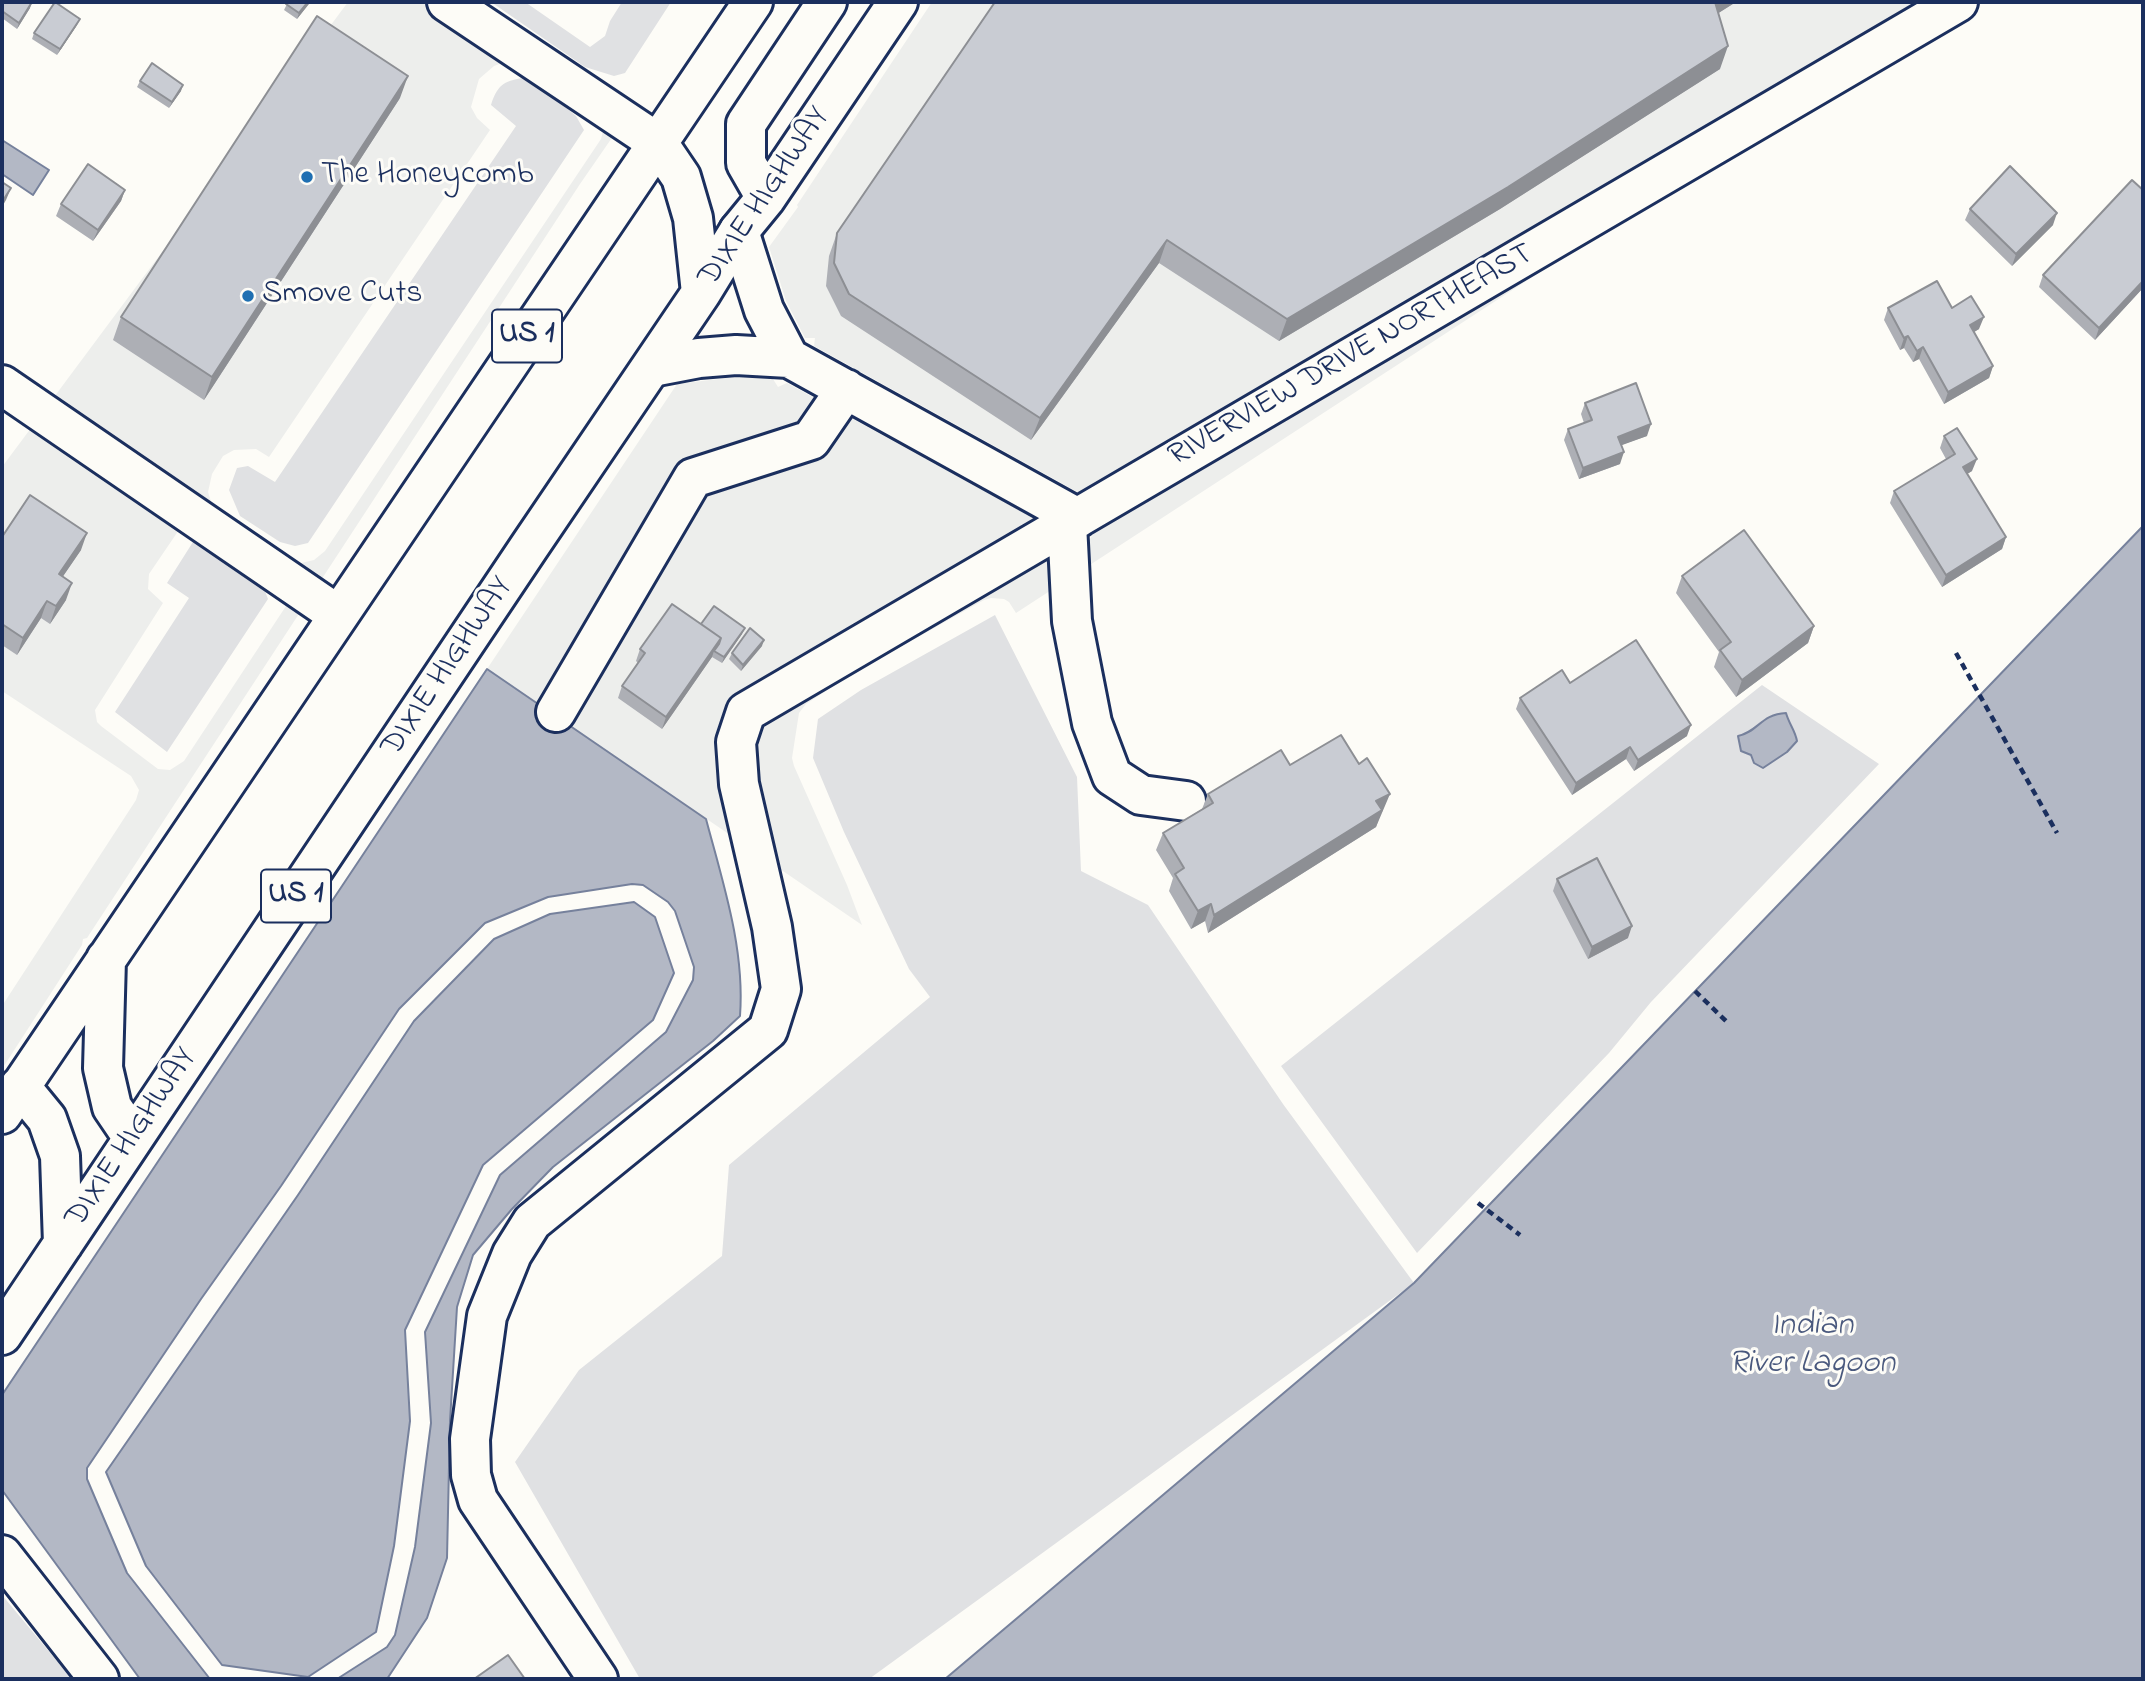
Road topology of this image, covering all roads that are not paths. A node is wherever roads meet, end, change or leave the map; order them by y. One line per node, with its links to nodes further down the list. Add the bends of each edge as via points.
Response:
1 (447, 2): 6 (main road)
2 (753, 2): 6 (main road, US 1)
3 (827, 2): 7 (main road, via 746,124 746,163)
4 (898, 2): 7 (main road, DIXIE HIGHWAY / US 1)
5 (1958, 2): 14 (main road, RIVERVIEW DRIVE NORTHEAST)
6 (658, 143): 9 (main road, via 681,177 693,218); 15 (main road, US 1)
7 (766, 198): 8 (main road, DIXIE HIGHWAY / US 1)
8 (739, 231): 9 (main road, DIXIE HIGHWAY / US 1); 10 (main road, via 764,310)
9 (701, 293): 11 (main road, DIXIE HIGHWAY / US 1)
10 (789, 358): 11 (main road, via 736,355); 13 (main road)
11 (652, 367): 20 (main road, DIXIE HIGHWAY / US 1)
12 (2, 385): 15 (main road)
13 (846, 389): 14 (main road); 16 (main road, via 811,440 693,478)
14 (1072, 521): 17 (main road, via 1072,621 1092,723 1112,776 1141,795); 25 (main road, RIVERVIEW DRIVE NORTHEAST, via 746,712 736,742 739,784 772,927 781,989 768,1030 532,1222 512,1254 487,1315 470,1439 471,1475 478,1500)
15 (338, 615): 18 (main road, US 1)
16 (556, 712)
17 (1186, 801)
18 (106, 959): 19 (main road, US 1); 20 (main road, via 103,1068 112,1107)
19 (8, 1091): 21 (main road, via 47,1119 60,1156)
20 (134, 1138): 21 (main road, DIXIE HIGHWAY / US 1)
21 (63, 1244): 22 (main road, DIXIE HIGHWAY / US 1)
22 (2, 1335)
23 (2, 1555): 24 (main road)
24 (99, 1679)
25 (598, 1679)

